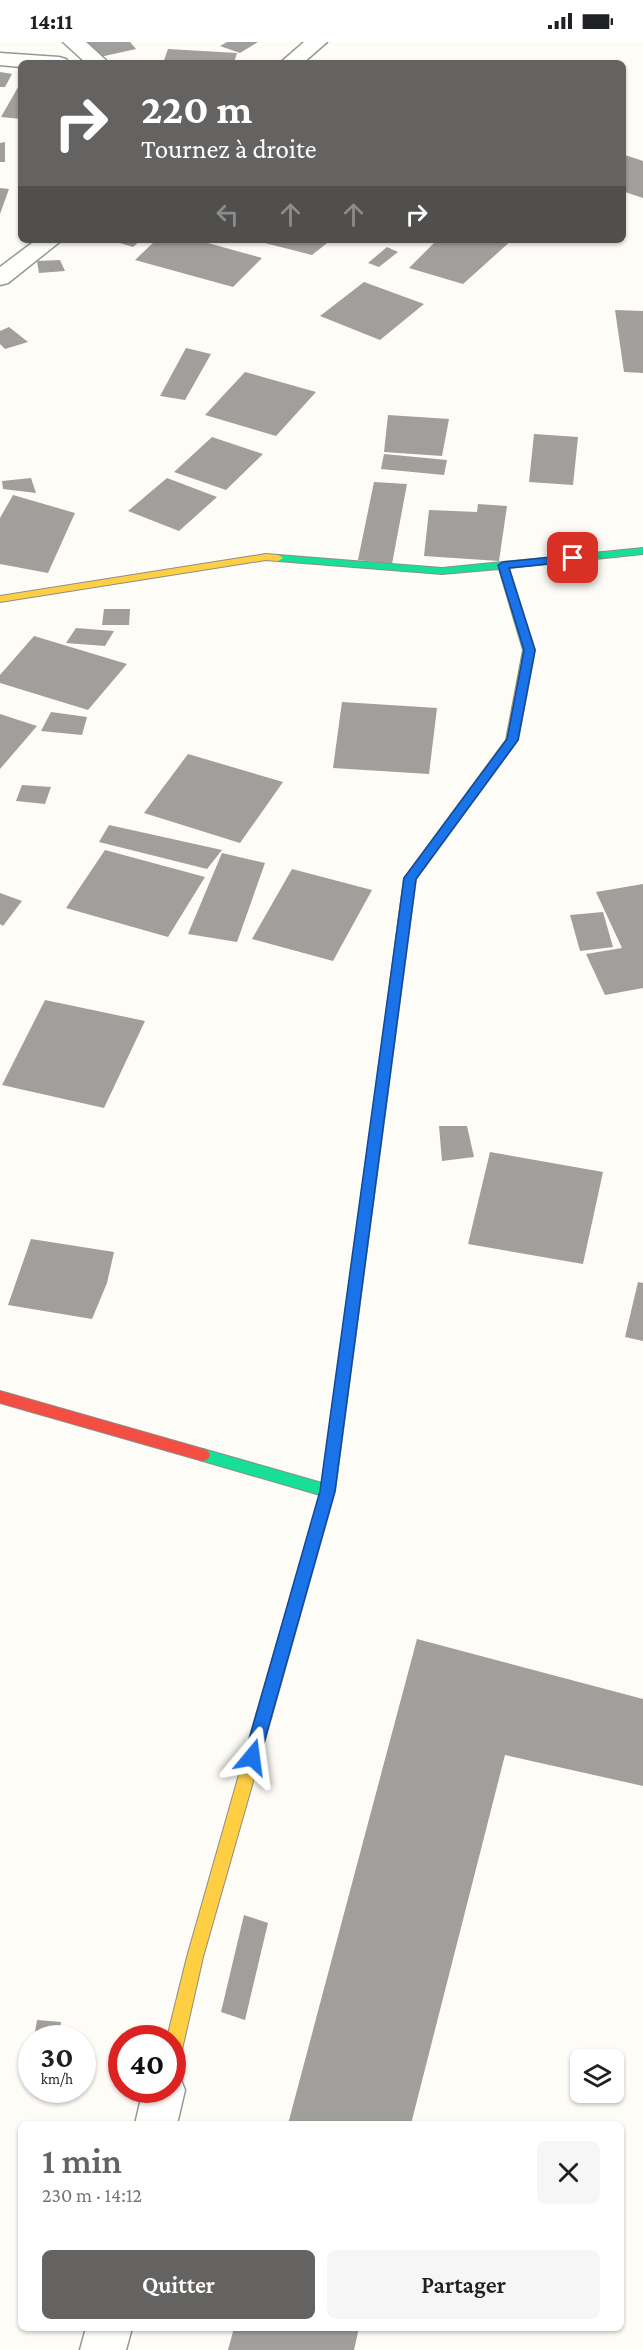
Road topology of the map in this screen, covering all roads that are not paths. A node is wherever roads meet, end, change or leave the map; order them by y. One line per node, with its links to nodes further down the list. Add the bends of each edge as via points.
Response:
1 (73, 42): 5 (street)
2 (317, 42): 6 (street)
3 (0, 59): 4 (street)
4 (18, 60)
5 (95, 60)
6 (294, 60)
7 (47, 243): 8 (street)
8 (0, 278)
9 (643, 551): 10 (street)
10 (503, 565): 11 (street, via 442,571 266,557); 13 (street, via 529,650 523,684 512,740 410,878)
11 (0, 598)
12 (0, 1397): 13 (street)
13 (328, 1491): 14 (street)
14 (179, 2025)
15 (161, 2103): 16 (street)
16 (157, 2121)
17 (108, 2331): 18 (street)
18 (104, 2350)

